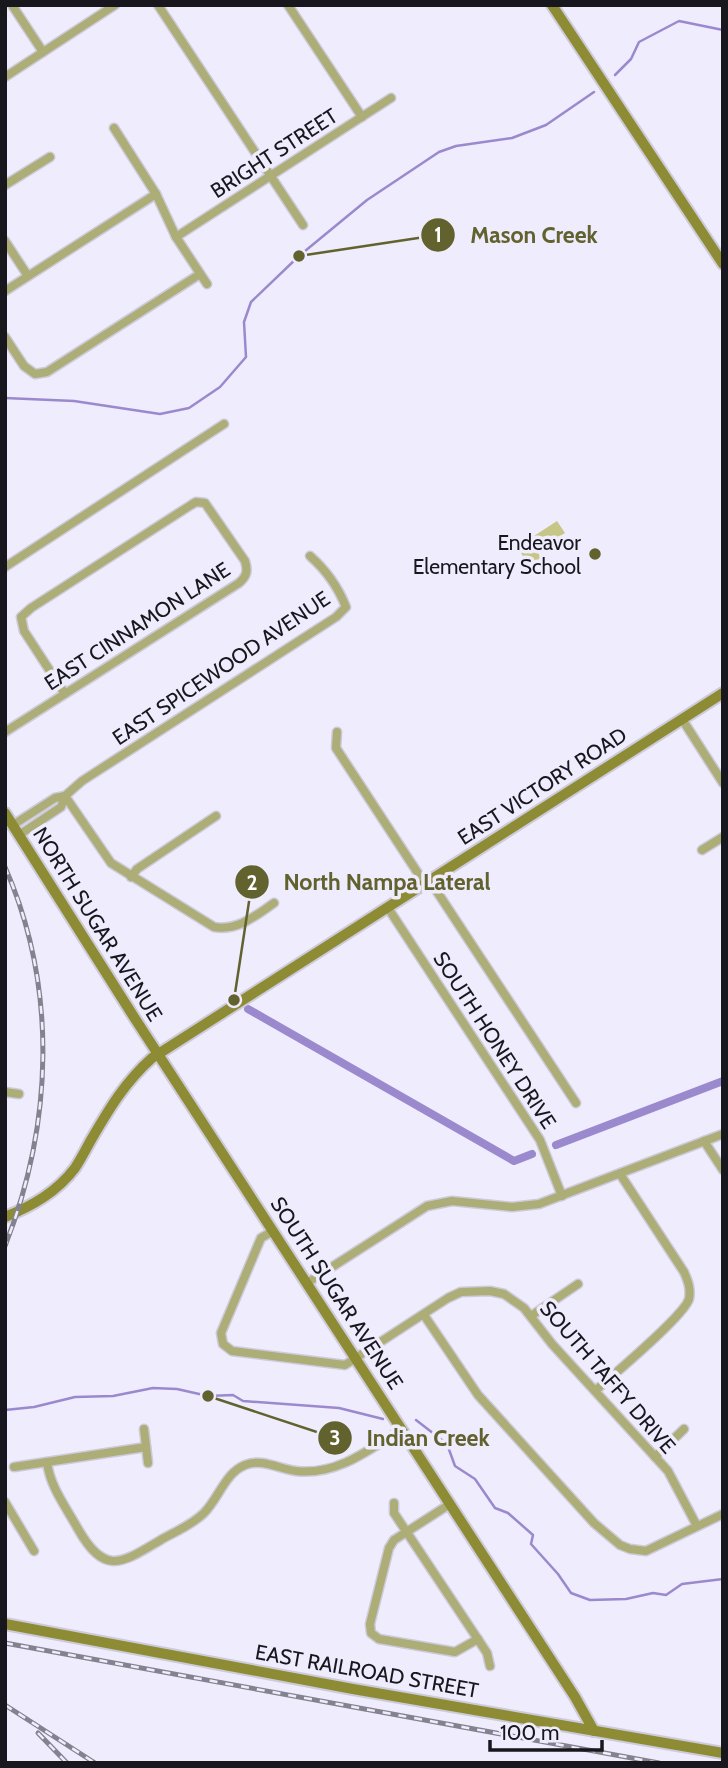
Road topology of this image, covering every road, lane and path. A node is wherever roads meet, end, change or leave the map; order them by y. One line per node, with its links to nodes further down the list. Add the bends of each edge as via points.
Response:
1 (12, 5): 6 (street)
2 (115, 5): 6 (street)
3 (158, 5): 12 (street)
4 (288, 5): 9 (street)
5 (552, 5): 18 (street)
6 (43, 52): 7 (street)
7 (5, 77)
8 (390, 98): 9 (street, BRIGHT STREET)
9 (362, 117): 12 (street, BRIGHT STREET)
10 (114, 128): 14 (street)
11 (50, 157): 13 (street)
12 (270, 175): 15 (street); 16 (street, BRIGHT STREET)
13 (5, 186)
14 (156, 194): 16 (street); 20 (street)
15 (303, 225)
16 (176, 237): 19 (street)
17 (5, 242): 20 (street)
18 (723, 264)
19 (200, 274): 21 (street); 23 (street, via 47,372 35,374 24,366)
20 (28, 276): 22 (street)
21 (207, 284)
22 (5, 290)
23 (5, 337)
24 (224, 424): 26 (street)
25 (310, 556): 33 (street, EAST SPICEWOOD AVENUE, via 341,595 346,607 336,617)
26 (5, 566)
27 (723, 693): 29 (street, EAST VICTORY ROAD)
28 (65, 694): 28 (street, EAST CINNAMON LANE, via 24,631 21,617 191,505 201,502 210,507 245,561 245,577); 30 (street, EAST CINNAMON LANE)
29 (682, 719): 32 (street); 41 (street, EAST VICTORY ROAD)
30 (5, 732)
31 (337, 732): 41 (street, via 336,748)
32 (723, 783)
33 (65, 796): 36 (street, EAST SPICEWOOD AVENUE); 37 (street, EAST SPICEWOOD AVENUE, via 61,807); 40 (street, via 111,863)
34 (5, 813): 36 (street, NORTH SUGAR AVENUE)
35 (216, 816): 40 (street)
36 (13, 825): 37 (street, NORTH SUGAR AVENUE)
37 (19, 835): 44 (street, NORTH SUGAR AVENUE)
38 (723, 837): 39 (street)
39 (702, 850)
40 (131, 877): 42 (street, via 224,929 236,927)
41 (428, 883): 43 (street, EAST VICTORY ROAD); 47 (street)
42 (274, 903)
43 (388, 908): 44 (street, EAST VICTORY ROAD); 52 (street, SOUTH HONEY DRIVE, via 540,1140)
44 (158, 1055): 53 (street, EAST VICTORY ROAD, via 120,1090 75,1167 57,1187); 54 (street, SOUTH SUGAR AVENUE)
45 (5, 1092): 46 (street)
46 (19, 1094)
47 (576, 1103)
48 (723, 1134): 49 (street)
49 (704, 1142): 50 (street); 51 (street)
50 (723, 1170)
51 (620, 1174): 52 (street); 60 (street, via 684,1272 689,1298 679,1314)
52 (562, 1196): 55 (street, via 525,1207 452,1201 427,1206)
53 (5, 1217)
54 (273, 1231): 55 (street, SOUTH SUGAR AVENUE); 59 (street, via 261,1238 221,1334 223,1343 232,1351 345,1365)
55 (307, 1283): 59 (street, SOUTH SUGAR AVENUE)
56 (578, 1283): 58 (street)
57 (424, 1315): 58 (street, SOUTH TAFFY DRIVE, via 448,1298 475,1290 504,1294); 59 (street, SOUTH TAFFY DRIVE); 73 (street, via 478,1395 607,1535 629,1549 646,1551)
58 (531, 1317): 60 (street, SOUTH TAFFY DRIVE)
59 (356, 1358): 62 (street, SOUTH SUGAR AVENUE)
60 (595, 1391): 65 (street, SOUTH TAFFY DRIVE)
61 (144, 1429): 64 (street)
62 (402, 1429): 66 (street, via 354,1459 323,1470 297,1471 259,1462 241,1466 195,1521 123,1560 108,1560 88,1546 50,1481); 71 (street, SOUTH SUGAR AVENUE)
63 (684, 1429): 65 (street)
64 (146, 1447): 66 (street); 67 (street)
65 (655, 1457): 73 (street, SOUTH TAFFY DRIVE, via 672,1477)
66 (47, 1462): 68 (street)
67 (148, 1463)
68 (14, 1467)
69 (5, 1502): 75 (street)
70 (394, 1503): 74 (street, via 394,1513)
71 (450, 1504): 74 (street); 79 (street, SOUTH SUGAR AVENUE)
72 (723, 1514): 73 (street)
73 (696, 1526)
74 (406, 1532): 77 (street); 77 (street, via 389,1548 371,1633 379,1639 455,1652)
75 (34, 1551)
76 (5, 1625): 79 (street, EAST RAILROAD STREET)
77 (478, 1639): 78 (street)
78 (490, 1666)
79 (594, 1731): 80 (street, EAST RAILROAD STREET)
80 (723, 1753)

